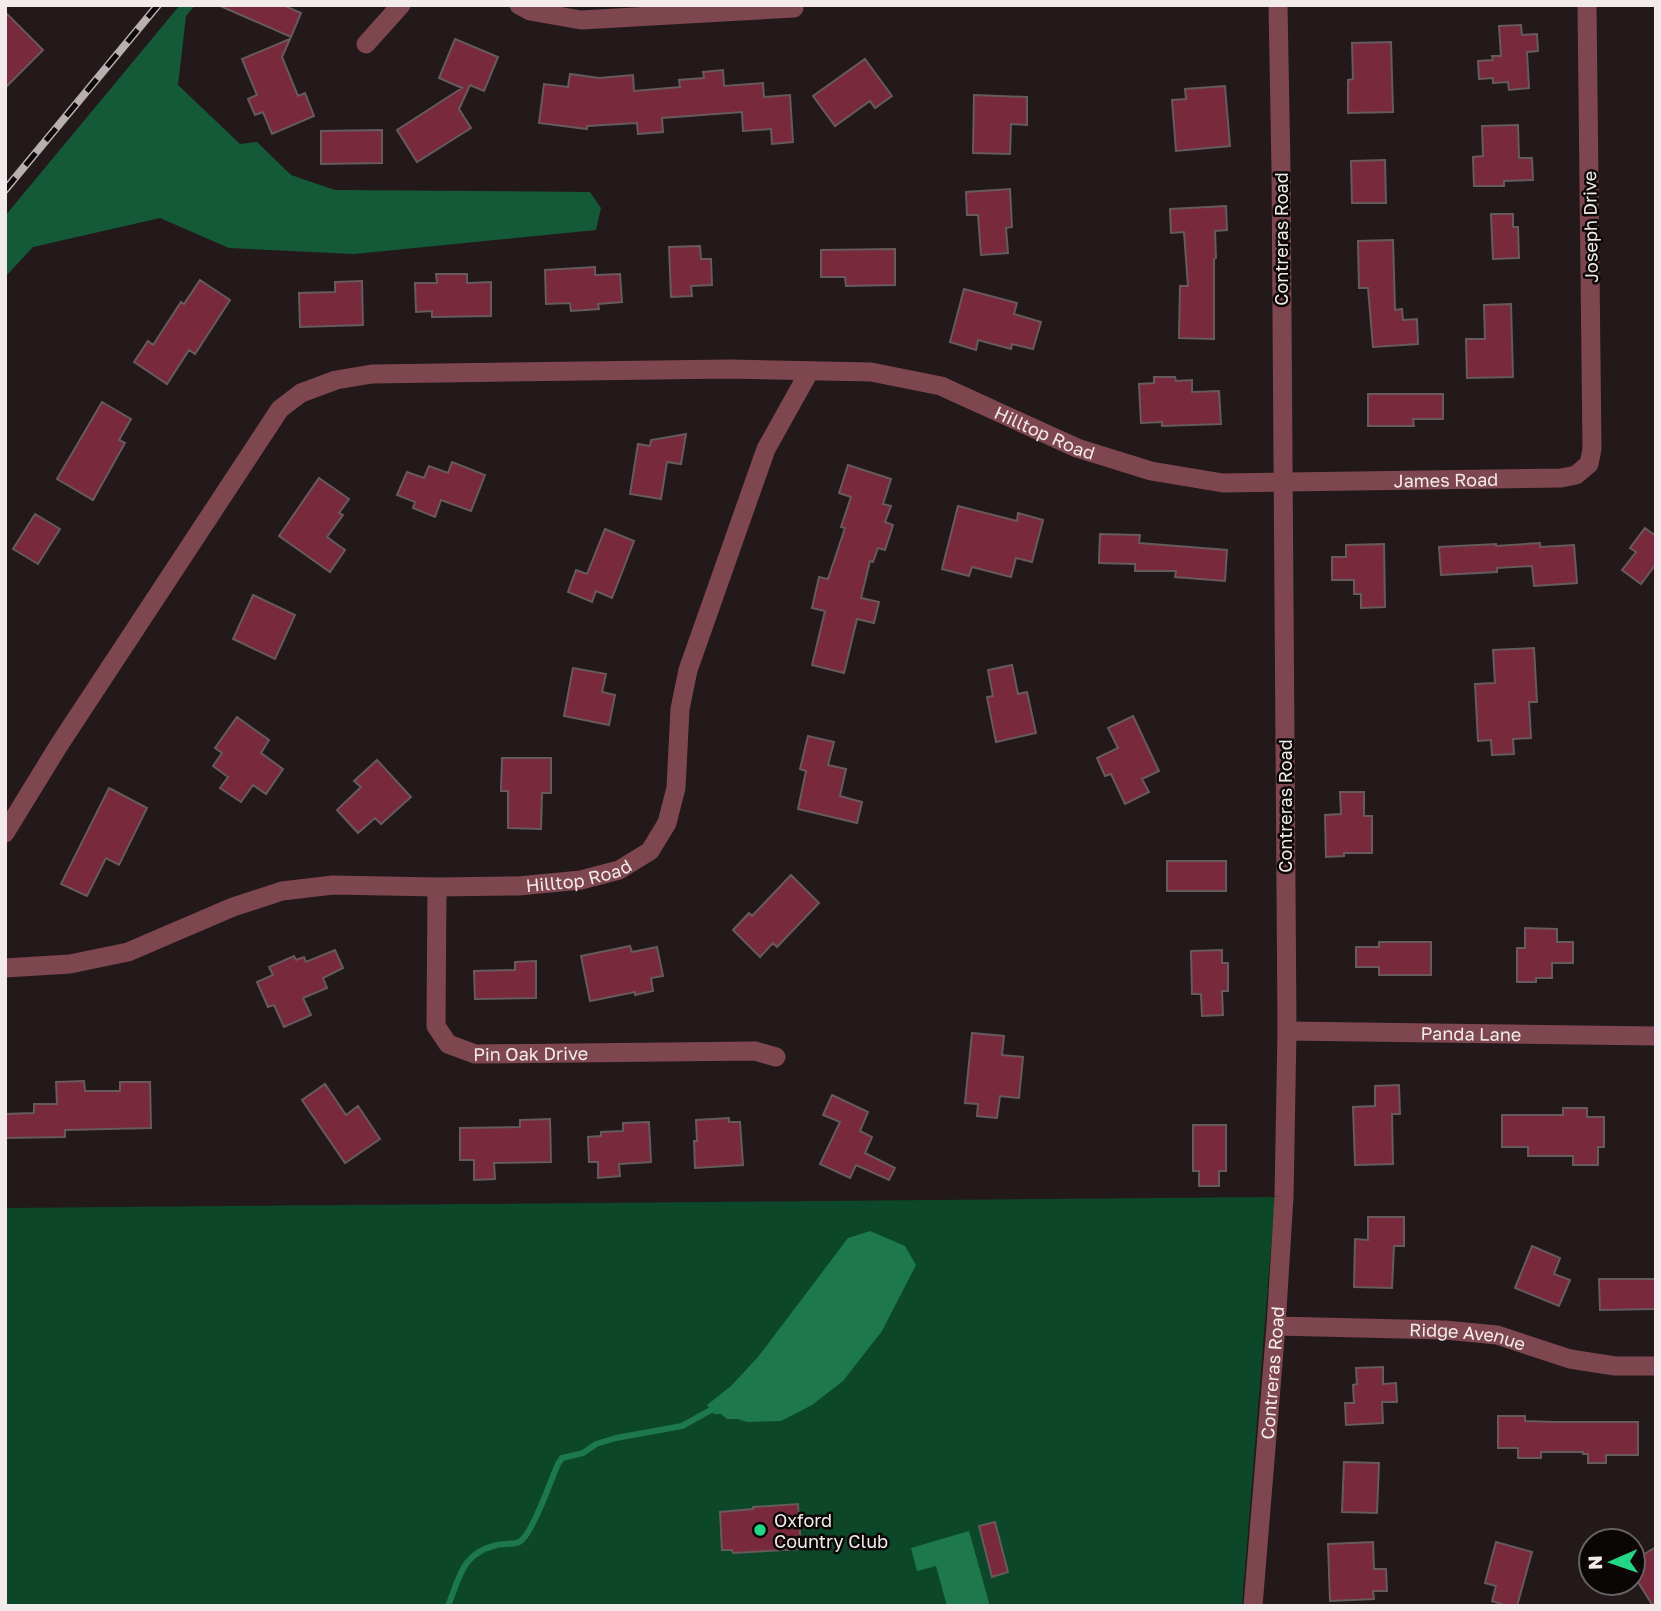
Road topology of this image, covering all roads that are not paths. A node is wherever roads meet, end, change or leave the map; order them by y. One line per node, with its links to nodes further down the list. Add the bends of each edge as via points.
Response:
1 (401, 5): 6 (street)
2 (519, 5): 5 (street, via 581,20)
3 (1278, 5): 9 (street, Contreras Road)
4 (1587, 5): 8 (street, Joseph Drive)
5 (794, 8)
6 (366, 44)
7 (810, 372): 9 (street, Hilltop Road, via 871,372 941,386 1077,448 1151,471 1223,483); 10 (street, Hilltop Road, via 372,374 335,380 301,393 280,410); 11 (street, Hilltop Road, via 766,449 688,670 680,709 676,788 667,823 650,850 619,870 581,880)
8 (1592, 449): 9 (street, James Road, via 1590,464 1576,475 1561,478)
9 (1283, 483): 13 (street, Contreras Road)
10 (5, 832)
11 (437, 887): 12 (street, Hilltop Road, via 333,885 282,891 128,952 71,964); 15 (street, Pin Oak Drive, via 436,1026 448,1044 475,1054 755,1051)
12 (5, 968)
13 (1287, 1031): 14 (street, Panda Lane); 16 (street, Contreras Road)
14 (1656, 1036)
15 (776, 1057)
16 (1276, 1326): 17 (street, Ridge Avenue, via 1497,1335 1570,1359); 18 (street, Contreras Road)
17 (1656, 1366)
18 (1253, 1606)

